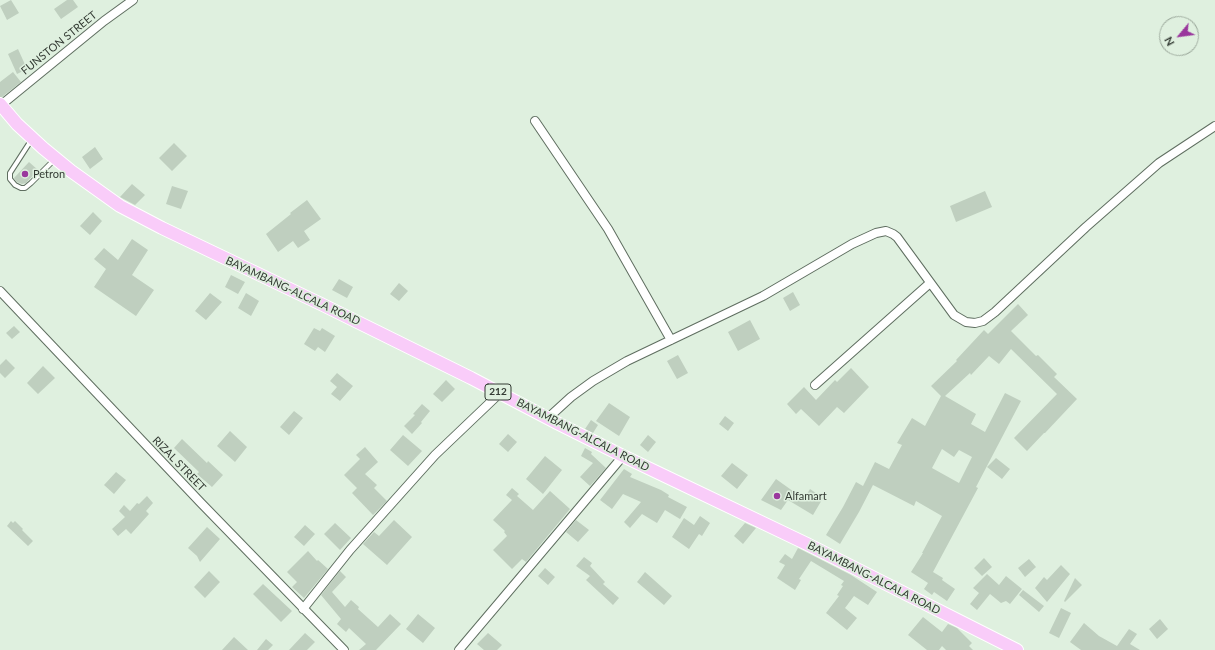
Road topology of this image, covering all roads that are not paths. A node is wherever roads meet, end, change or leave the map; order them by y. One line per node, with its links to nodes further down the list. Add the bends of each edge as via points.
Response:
1 (132, 0): 2 (street, FUNSTON STREET)
2 (0, 105): 5 (main road, BAYAMBANG-ALCALA ROAD / 212)
3 (535, 121): 9 (street, via 608,229)
4 (1215, 126): 7 (street, via 1159,163 983,321 966,322 954,315)
5 (32, 139): 6 (main road, BAYAMBANG-ALCALA ROAD / 212); 6 (lane, via 10,173 10,180 15,185 25,188)
6 (56, 158): 11 (main road, BAYAMBANG-ALCALA ROAD / 212, via 120,206)
7 (930, 283): 9 (street, via 897,237 886,231 876,233 852,244 763,296); 10 (street)
8 (0, 291): 14 (street, RIZAL STREET)
9 (671, 340): 12 (street, via 593,381)
10 (814, 385)
11 (500, 393): 12 (main road, BAYAMBANG-ALCALA ROAD / 212); 14 (street, via 435,455 350,550)
12 (548, 418): 13 (main road, BAYAMBANG-ALCALA ROAD / 212)
13 (623, 456): 16 (street); 17 (main road, BAYAMBANG-ALCALA ROAD / 212, via 807,544)
14 (303, 609): 15 (street, RIZAL STREET)
15 (344, 650)
16 (459, 650)
17 (1017, 650)

